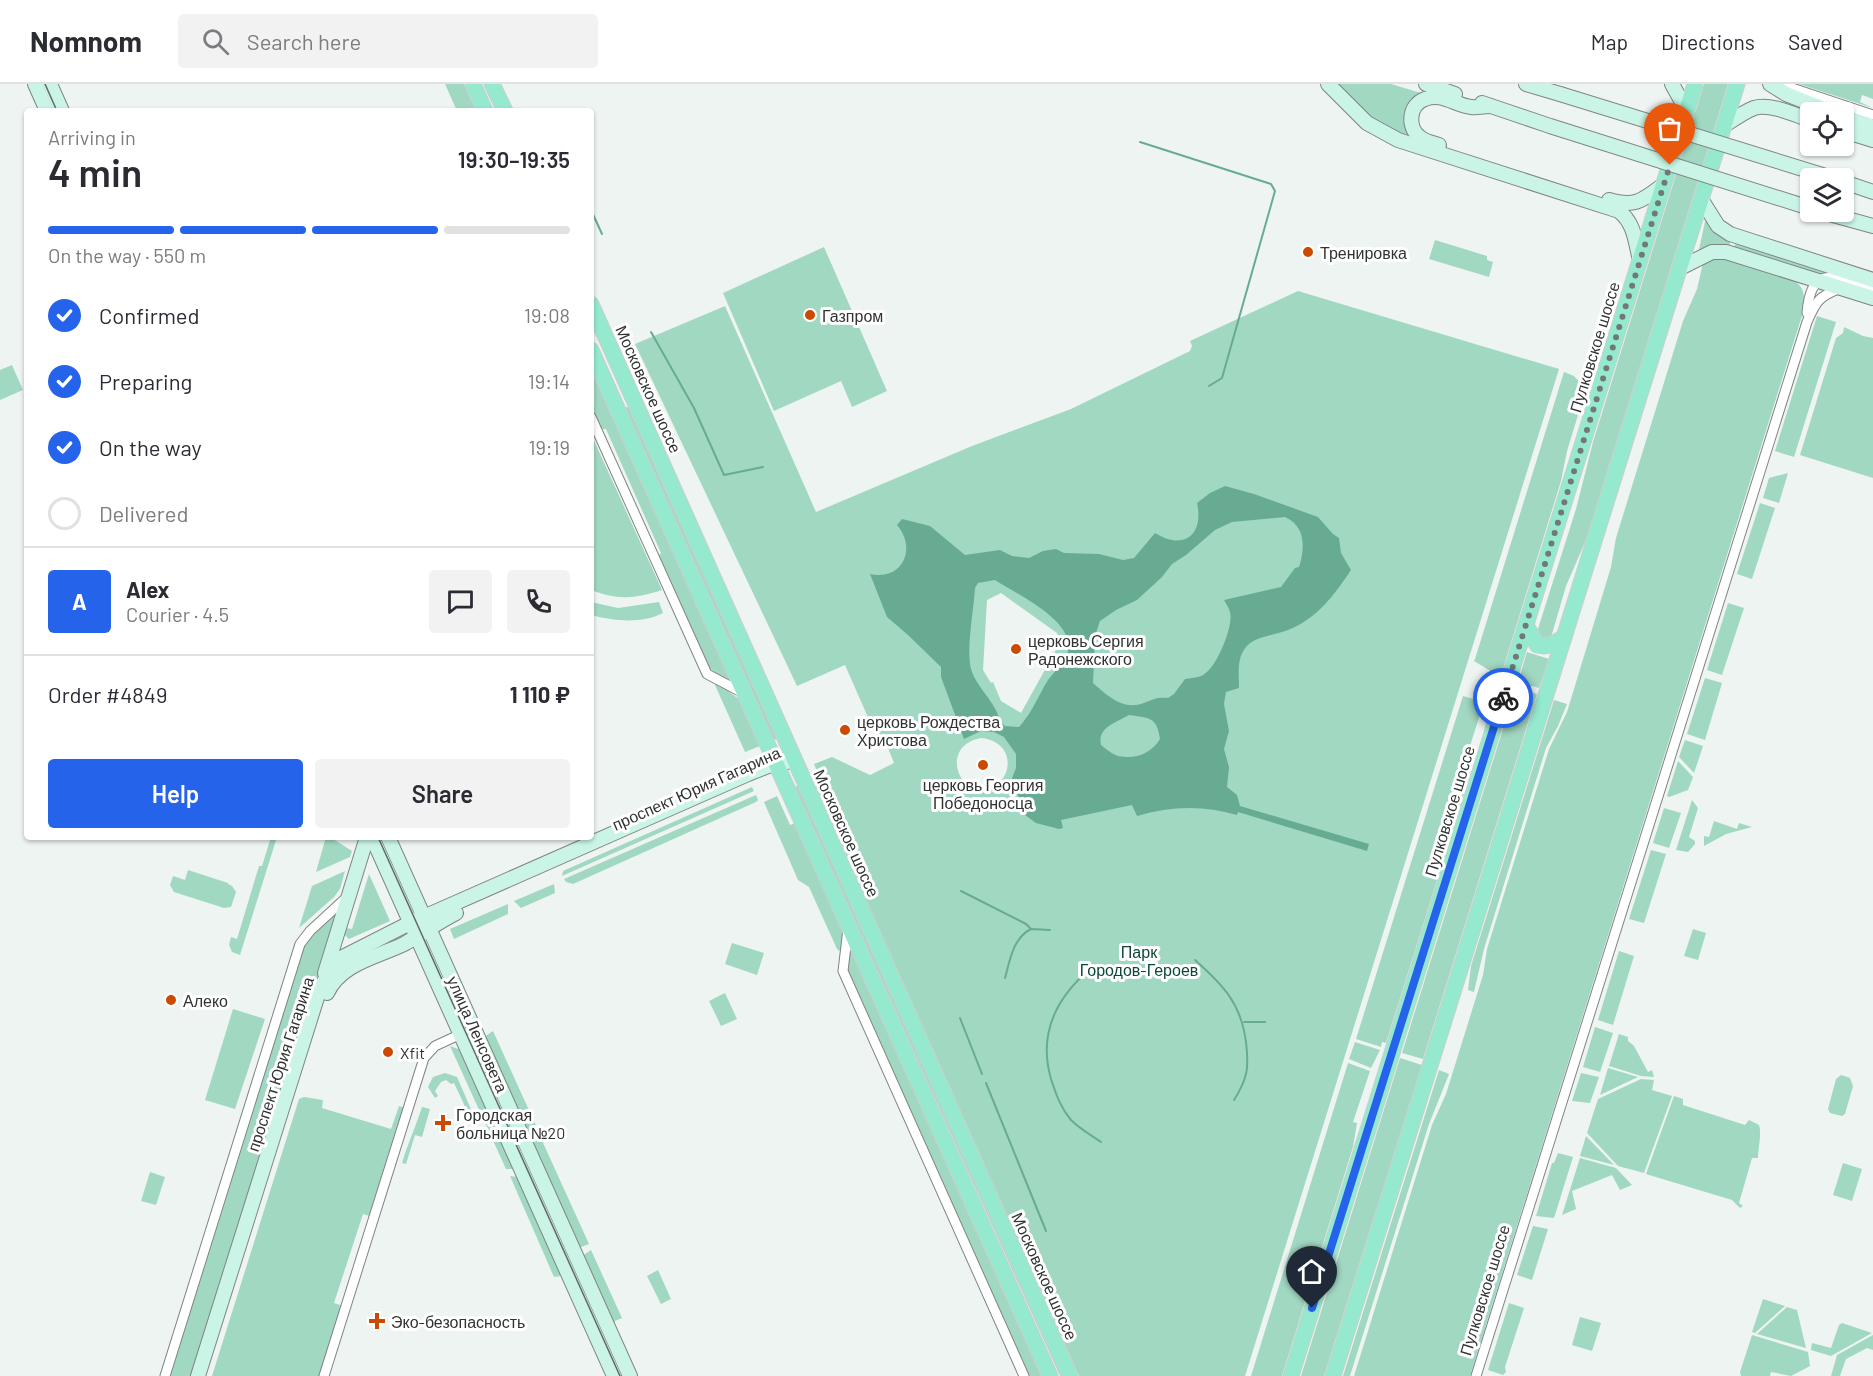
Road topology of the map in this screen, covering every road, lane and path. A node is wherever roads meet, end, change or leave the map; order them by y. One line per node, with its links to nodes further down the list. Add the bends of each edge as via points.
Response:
1 (34, 84): 15 (main road)
2 (50, 84): 16 (main road)
3 (472, 84): 17 (main road)
4 (492, 84): 18 (main road)
5 (1328, 84): 34 (main road, via 1367,123 1398,140 1619,211 1634,228)
6 (1426, 84): 14 (main road)
7 (1526, 84): 26 (main road, bridge)
8 (1672, 84): 19 (main road)
9 (1695, 84): 19 (main road, Пулковское шоссе)
10 (1737, 84): 22 (main road)
11 (1770, 84): 13 (main road)
12 (1780, 84): 20 (street)
13 (1806, 102)
14 (1490, 106): 27 (main road, via 1471,107 1446,98 1425,98 1416,105 1411,122 1416,134 1426,141 1620,203 1636,203); 31 (main road, bridge)
15 (46, 108)
16 (61, 108)
17 (484, 108)
18 (504, 108)
19 (1687, 111): 27 (main road, Пулковское шоссе)
20 (1873, 115)
21 (1800, 117): 22 (main road, via 1760,107)
22 (1725, 124): 30 (main road)
23 (1854, 124): 25 (main road)
24 (1854, 133): 25 (main road)
25 (1872, 136)
26 (1800, 168)
27 (1663, 185): 34 (main road, Пулковское шоссе)
28 (1854, 185): 29 (main road)
29 (1873, 192)
30 (1701, 199): 35 (main road); 37 (main road, via 1726,232)
31 (1800, 205)
32 (1854, 221): 33 (main road)
33 (1873, 226)
34 (1640, 260): 47 (main road, Пулковское шоссе)
35 (1680, 267): 36 (main road, via 1719,252); 48 (main road)
36 (1795, 274): 38 (main road); 41 (street, via 1807,284)
37 (1873, 280)
38 (1817, 281): 39 (main road); 40 (street, via 1834,277); 41 (street, Пулковское шоссе)
39 (1841, 288): 42 (main road); 44 (street, Пулковское шоссе, via 1816,302)
40 (1873, 290)
41 (1810, 294): 44 (street, Пулковское шоссе)
42 (1873, 298)
43 (594, 311): 50 (main road, Московское шоссе)
44 (1807, 322): 74 (street, Пулковское шоссе)
45 (594, 357): 49 (main road)
46 (594, 424): 49 (street, via 707,674)
47 (1526, 625): 48 (main road, via 1537,645 1551,646); 72 (main road, Пулковское шоссе)
48 (1564, 637): 73 (main road)
49 (746, 695): 51 (main road)
50 (795, 761): 51 (main road, проспект Юрия Гагарина); 71 (main road, Московское шоссе)
51 (778, 767): 57 (main road, проспект Юрия Гагарина); 58 (main road)
52 (366, 840): 55 (main road)
53 (373, 840): 56 (main road, улица Ленсовета)
54 (389, 840): 57 (main road, улица Ленсовета)
55 (349, 895): 60 (main road); 63 (street, via 300,944)
56 (410, 923): 57 (main road, проспект Юрия Гагарина); 59 (main road, улица Ленсовета); 60 (main road, проспект Юрия Гагарина, via 343,957)
57 (426, 923): 59 (main road, проспект Юрия Гагарина); 61 (main road, улица Ленсовета)
58 (848, 923): 69 (street, via 843,971); 70 (main road)
59 (416, 937): 62 (main road, улица Ленсовета); 65 (main road, проспект Юрия Гагарина, via 348,969 328,990)
60 (320, 988): 64 (main road, проспект Юрия Гагарина)
61 (474, 1029): 62 (street); 68 (main road, улица Ленсовета)
62 (461, 1034): 66 (street, via 435,1046 424,1058); 67 (main road, улица Ленсовета)
63 (165, 1376)
64 (198, 1376)
65 (207, 1376)
66 (324, 1376)
67 (614, 1376)
68 (630, 1376)
69 (1024, 1376)
70 (1050, 1376)
71 (1070, 1376)
72 (1291, 1376)
73 (1333, 1376)
74 (1476, 1376)

